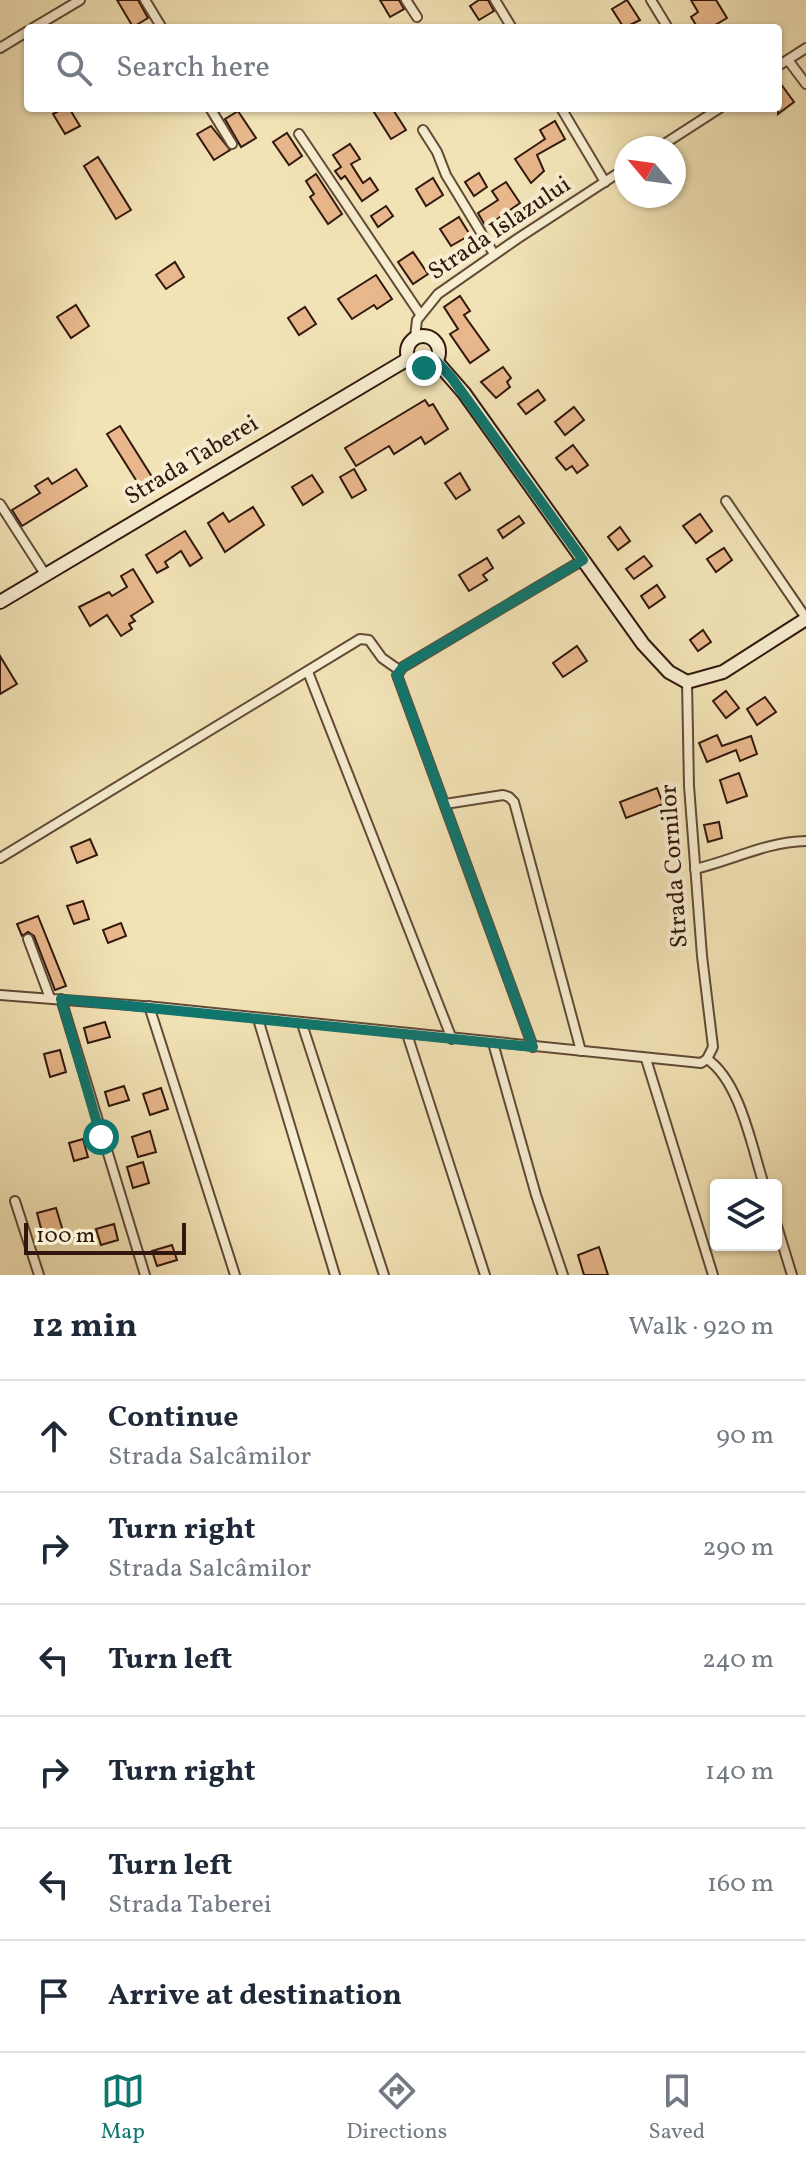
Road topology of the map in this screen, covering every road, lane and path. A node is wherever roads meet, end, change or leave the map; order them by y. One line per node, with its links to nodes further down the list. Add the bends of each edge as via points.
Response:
1 (80, 0): 7 (street)
2 (145, 0): 8 (street)
3 (406, 0): 6 (street)
4 (495, 0): 9 (street)
5 (651, 0): 10 (street)
6 (417, 17)
7 (40, 24)
8 (160, 24)
9 (510, 24)
10 (666, 24)
11 (24, 33): 12 (street)
12 (0, 48)
13 (806, 48): 14 (street)
14 (788, 60): 15 (street); 16 (street)
15 (782, 64)
16 (806, 84)
17 (212, 112): 23 (street)
18 (563, 112): 25 (street)
19 (712, 112): 22 (street)
20 (423, 130): 26 (street)
21 (299, 134): 27 (street)
22 (676, 136)
23 (232, 144)
24 (614, 176): 25 (street, Strada Islazului)
25 (605, 182): 26 (street, Strada Islazului)
26 (494, 254): 27 (street, Strada Islazului, via 438,294)
27 (420, 314): 28 (street, Strada Islazului)
28 (415, 337): 29 (street, via 407,347); 30 (street, via 429,336 436,343)
29 (408, 359): 30 (street, via 419,368); 34 (street, Strada Taberei)
30 (436, 361): 33 (street)
31 (726, 501): 36 (street)
32 (0, 504): 34 (street)
33 (583, 560): 37 (street); 39 (street, via 650,653)
34 (45, 574): 35 (street, Strada Taberei)
35 (0, 602)
36 (806, 619): 39 (street, via 723,672)
37 (399, 670): 38 (street, via 365,639); 40 (street, via 397,681)
38 (308, 672): 42 (street); 52 (street)
39 (687, 682): 43 (street, Strada Cornilor)
40 (445, 804): 54 (street); 55 (street, via 503,795 514,802)
41 (806, 841): 43 (street, via 768,845)
42 (0, 858)
43 (695, 869): 57 (street, Strada Cornilor, via 713,1047)
44 (28, 939): 46 (street)
45 (0, 995): 46 (street)
46 (50, 998): 47 (street)
47 (61, 999): 48 (street); 62 (street)
48 (149, 1006): 49 (street); 63 (street)
49 (258, 1019): 50 (street); 64 (street)
50 (302, 1024): 51 (street); 65 (street)
51 (407, 1034): 52 (street); 66 (street)
52 (452, 1039): 53 (street)
53 (493, 1043): 54 (street); 67 (street)
54 (533, 1047): 55 (street)
55 (581, 1051): 56 (street)
56 (646, 1059): 57 (street); 68 (street)
57 (707, 1059): 58 (street, via 721,1070 740,1110)
58 (762, 1179)
59 (15, 1201): 61 (street)
60 (782, 1242): 69 (street)
61 (39, 1275)
62 (145, 1275)
63 (235, 1275)
64 (335, 1275)
65 (384, 1275)
66 (485, 1275)
67 (563, 1275)
68 (713, 1275)
69 (792, 1275)

